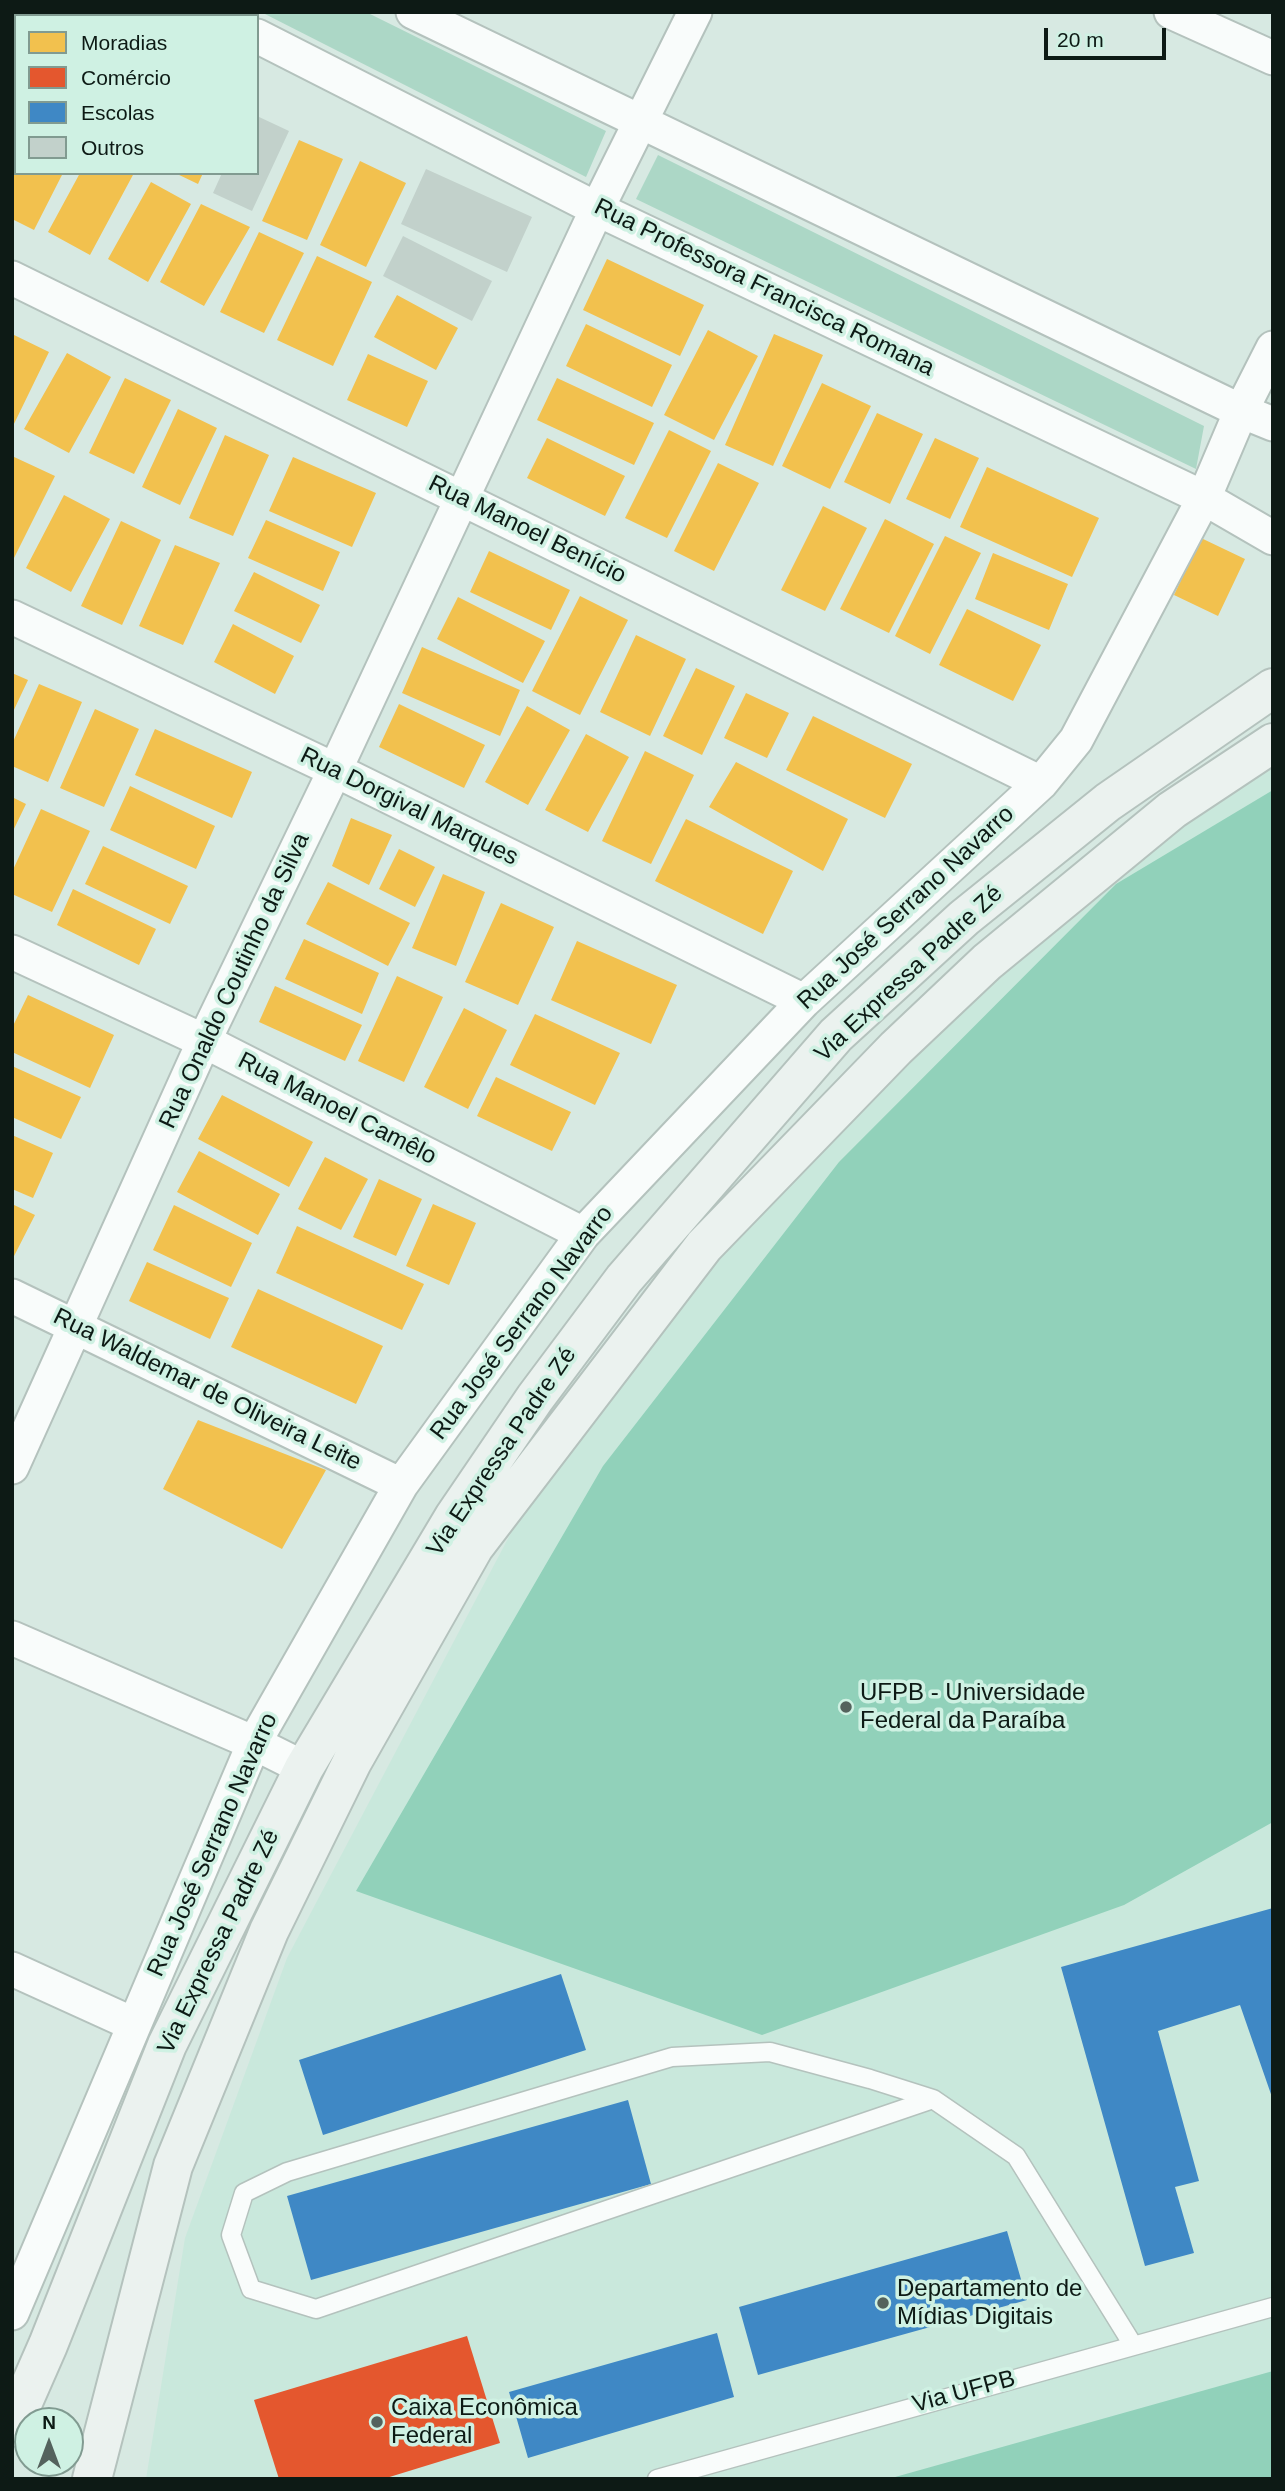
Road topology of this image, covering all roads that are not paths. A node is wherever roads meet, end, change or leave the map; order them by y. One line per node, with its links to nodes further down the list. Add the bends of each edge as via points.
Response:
1 (412, 12): 6 (street)
2 (695, 12): 6 (street, Rua Onaldo Coutinho da Silva)
3 (1171, 12): 5 (street)
4 (259, 37): 7 (street, Rua Professora Francisca Romana)
5 (1273, 58)
6 (640, 124): 7 (street, Rua Onaldo Coutinho da Silva); 10 (street)
7 (597, 209): 12 (street, Rua Onaldo Coutinho da Silva); 13 (street, Rua Professora Francisca Romana)
8 (12, 278): 12 (street, Rua Manoel Benício)
9 (1273, 348): 10 (street, Rua José Serrano Navarro)
10 (1241, 411): 11 (street); 13 (street, Rua José Serrano Navarro)
11 (1273, 424)
12 (461, 497): 18 (street, Rua Onaldo Coutinho da Silva); 19 (street, Rua Manoel Benício)
13 (1204, 498): 14 (street, Rua Professora Francisca Romana); 19 (street, Rua José Serrano Navarro, via 1076,740)
14 (1273, 538)
15 (12, 617): 18 (street, Rua Dorgival Marques)
16 (1273, 688): 30 (main road, Via Expressa Padre Zé, via 1108,802 964,918 836,1035 624,1279 535,1398 454,1517)
17 (1273, 743): 38 (main road, Via Expressa Padre Zé, via 1172,810 987,962 896,1048 704,1246 474,1547 352,1762 269,1931 178,2153)
18 (335, 770): 21 (street, Rua Dorgival Marques); 22 (street, Rua Onaldo Coutinho da Silva)
19 (1041, 783): 21 (street, Rua José Serrano Navarro)
20 (12, 952): 22 (street, Rua Manoel Camêlo)
21 (804, 1001): 23 (street, Rua José Serrano Navarro)
22 (204, 1041): 23 (street, Rua Manoel Camêlo); 25 (street, Rua Onaldo Coutinho da Silva)
23 (583, 1234): 27 (street, Rua José Serrano Navarro)
24 (12, 1296): 25 (street, Rua Waldemar de Oliveira Leite)
25 (77, 1326): 26 (street, Rua Onaldo Coutinho da Silva); 27 (street, Rua Waldemar de Oliveira Leite)
26 (12, 1467)
27 (401, 1485): 29 (street, Rua José Serrano Navarro)
28 (12, 1638): 29 (street)
29 (254, 1743): 30 (street); 32 (street, Rua José Serrano Navarro)
30 (304, 1768): 37 (main road, Via Expressa Padre Zé, via 167,2045)
31 (12, 1969): 32 (street)
32 (133, 2025): 35 (street, Rua José Serrano Navarro)
33 (933, 2099): 33 (lane, via 770,2052 672,2057 287,2172 244,2193 231,2235 251,2289 316,2309); 36 (lane, via 1016,2156)
34 (1273, 2307): 36 (lane, Via UFPB)
35 (12, 2313)
36 (1133, 2346): 39 (lane, Via UFPB)
37 (12, 2427)
38 (92, 2479)
39 (657, 2479)

